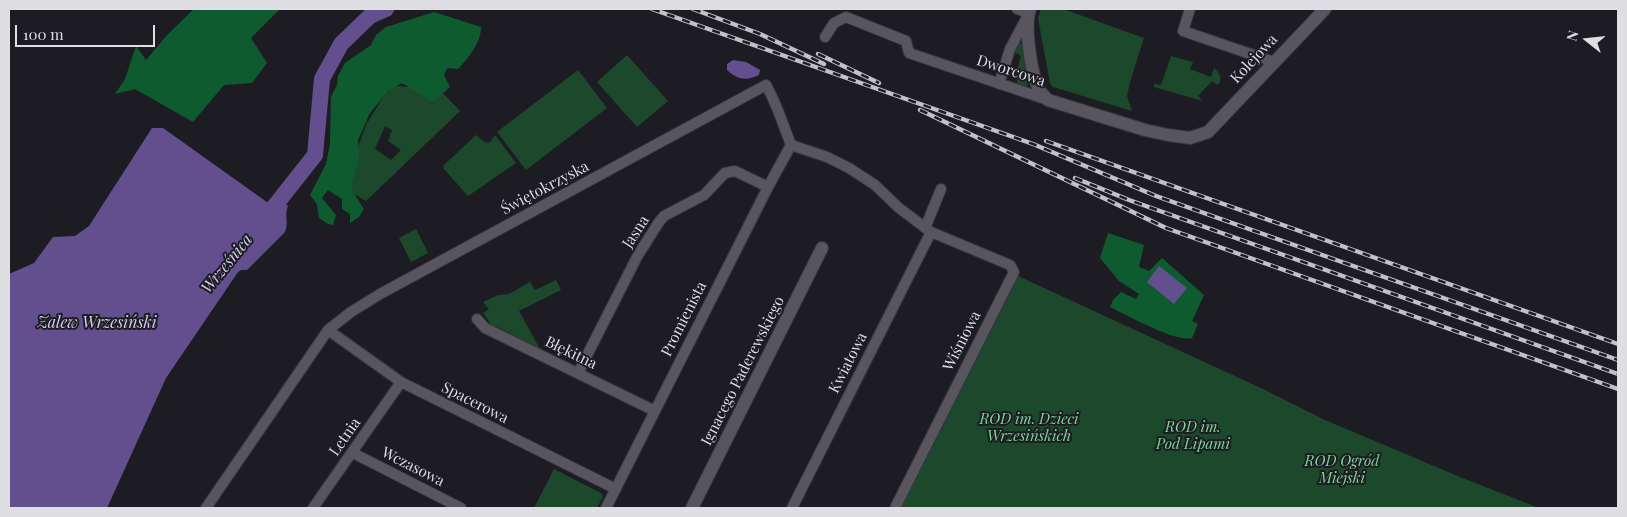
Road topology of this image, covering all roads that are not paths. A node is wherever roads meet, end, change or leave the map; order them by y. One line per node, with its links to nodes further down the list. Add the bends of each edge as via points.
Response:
1 (1190, 9): 5 (street, via 1183,31)
2 (1325, 9): 5 (street, Kolejowa)
3 (1025, 10): 6 (street); 7 (street, via 1034,71 1040,92)
4 (825, 37): 6 (street, Dworcowa, via 834,23 846,17 906,41 909,53)
5 (1274, 62): 8 (street, Kolejowa)
6 (999, 84): 7 (street, Dworcowa)
7 (1048, 100): 8 (street, Dworcowa, via 1168,136 1190,138)
8 (1208, 132)
9 (791, 145): 10 (street, Promienista); 12 (street, via 827,157 851,170 875,185); 15 (street, Świętokrzyska, via 766,85 380,294)
10 (768, 187): 16 (street, Jasna, via 730,171 704,195 664,216 638,255); 18 (street, Promienista)
11 (941, 189): 12 (street, Kwiatowa)
12 (928, 230): 26 (street, Kwiatowa); 27 (street, Wiśniowa, via 1010,265 1014,272)
13 (822, 248): 25 (street, Ignacego Paderewskiego)
14 (477, 319): 16 (street, Błękitna, via 485,328)
15 (328, 330): 17 (street, Spacerowa); 21 (street, Świętokrzyska)
16 (578, 373): 18 (street, Błękitna)
17 (401, 382): 19 (street, Letnia); 20 (street, Spacerowa)
18 (655, 411): 20 (street, Promienista)
19 (352, 453): 22 (street, Letnia); 23 (street, Wczasowa)
20 (616, 489): 24 (street, Promienista)
21 (206, 508)
22 (313, 508)
23 (461, 508)
24 (606, 508)
25 (692, 508)
26 (792, 508)
27 (895, 508)

